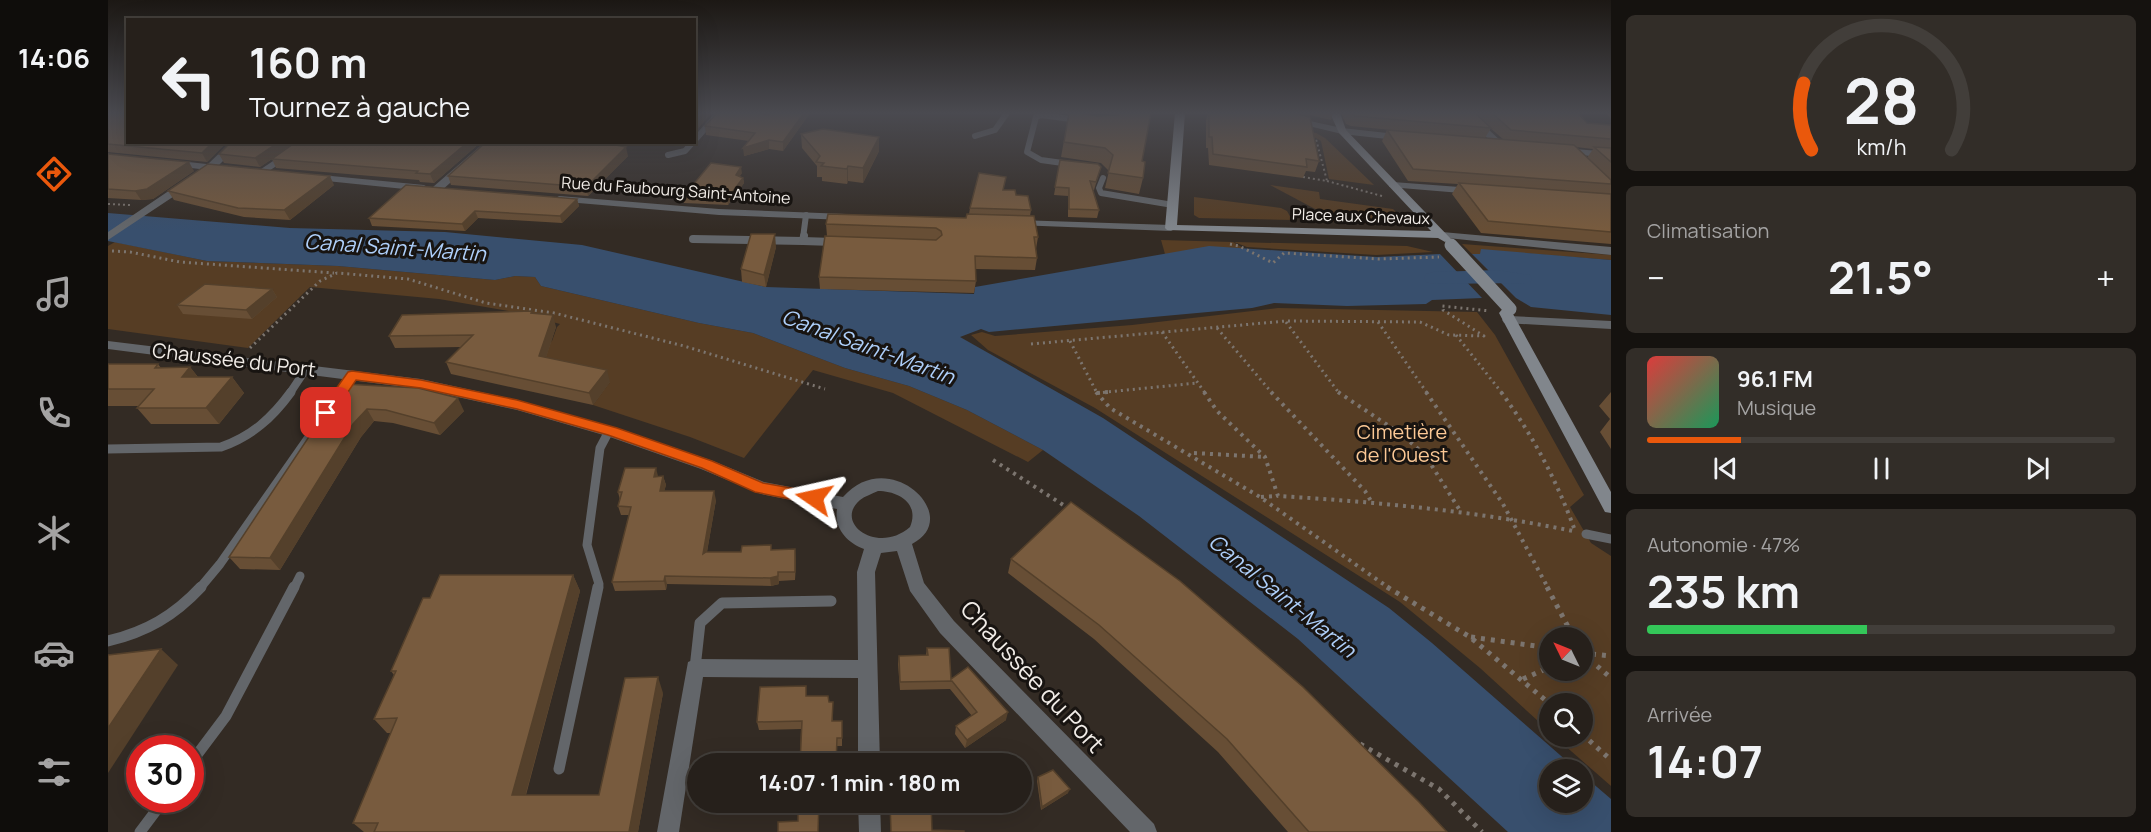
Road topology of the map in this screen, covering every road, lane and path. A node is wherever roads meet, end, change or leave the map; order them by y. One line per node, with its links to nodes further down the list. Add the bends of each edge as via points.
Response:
1 (227, 152): 16 (street)
2 (291, 152): 18 (lane)
3 (481, 152): 18 (street, via 443,190)
4 (681, 152): 12 (lane)
5 (1027, 152): 14 (lane, via 1040,160)
6 (1177, 152): 26 (main road)
7 (1320, 152): 21 (path)
8 (1362, 152): 22 (main road, Place aux Chevaux)
9 (1571, 152): 15 (street)
10 (1581, 152): 11 (street)
11 (1611, 154)
12 (668, 155)
13 (162, 162): 16 (street)
14 (1075, 164)
15 (1585, 165)
16 (211, 168): 17 (street); 32 (street)
17 (233, 170)
18 (258, 172)
19 (1103, 173): 26 (lane, via 1101,193)
20 (1303, 177): 21 (path)
21 (1327, 181): 25 (path, via 1383,196)
22 (1393, 185): 23 (street); 31 (main road, Place aux Chevaux)
23 (1480, 191)
24 (543, 198): 27 (street, Rue du Faubourg Saint-Antoine)
25 (1388, 201)
26 (1173, 205): 30 (main road)
27 (806, 215): 28 (street, Rue du Faubourg Saint-Antoine); 34 (lane)
28 (853, 217)
29 (1004, 223): 30 (street)
30 (1171, 228): 31 (main road, Place aux Chevaux)
31 (1442, 235): 38 (main road); 39 (street)
32 (108, 237)
33 (693, 239): 34 (lane)
34 (803, 241): 35 (lane)
35 (839, 243)
36 (1239, 246): 38 (path, via 1273,263 1284,253 1379,259)
37 (108, 251): 40 (path, via 180,262)
38 (1450, 251): 42 (main road, bridge)
39 (1611, 251)
40 (337, 273): 52 (path, via 320,281); 55 (path, via 408,279 486,303 554,313 684,346)
41 (1443, 310): 42 (path, via 1442,306); 48 (path, via 1484,336)
42 (1508, 314): 45 (street); 67 (main road)
43 (1286, 321): 44 (path); 46 (path); 69 (path, via 1341,396 1401,434 1425,455)
44 (1378, 321): 48 (path, via 1420,322); 70 (path)
45 (1611, 325)
46 (1216, 327): 47 (path); 65 (path)
47 (1162, 332): 49 (path); 54 (path)
48 (1456, 335): 70 (path, via 1524,422 1561,490 1576,532)
49 (1070, 341): 50 (path); 56 (path)
50 (1031, 344)
51 (108, 345): 52 (street, Chaussée du Port)
52 (237, 361): 53 (street, Chaussée du Port)
53 (306, 369): 57 (street, Chaussée du Port, via 349,380 421,384); 59 (lane, via 261,429 238,442 221,447)
54 (1197, 383): 56 (path); 61 (path, via 1217,411)
55 (825, 389)
56 (1096, 393): 63 (path, via 1110,408)
57 (609, 431): 66 (street, Chaussée du Port, via 760,488); 95 (lane, via 600,448 587,545 599,584)
58 (312, 433): 79 (lane, via 205,585 166,620 130,638)
59 (108, 449)
60 (1194, 453): 61 (path)
61 (1265, 457): 64 (path)
62 (993, 460): 68 (path)
63 (1260, 496): 64 (path); 78 (path, via 1390,589)
64 (1278, 496): 65 (path)
65 (1372, 502): 69 (path)
66 (846, 504): 73 (street, via 852,495 876,485 889,485 912,495 922,515 920,526); 74 (street, via 843,521 847,530 863,543)
67 (1610, 505)
68 (1071, 510)
69 (1462, 512): 70 (path)
70 (1510, 518): 77 (path)
71 (1586, 534): 72 (lane)
72 (1611, 539)
73 (903, 542): 74 (street); 101 (street, Chaussée du Port, via 916,586 947,627)
74 (874, 546): 85 (street, via 866,572)
75 (300, 576): 92 (lane, via 226,716)
76 (831, 601): 84 (lane, via 722,603 700,623)
77 (1568, 627)
78 (1470, 637): 80 (path); 88 (path)
79 (108, 641)
80 (1539, 646)
81 (1593, 654): 82 (path)
82 (1611, 656)
83 (1593, 662): 87 (path)
84 (695, 668): 85 (street); 99 (street)
85 (867, 669): 93 (street)
86 (1539, 672): 88 (path)
87 (1611, 678)
88 (1523, 680): 89 (path)
89 (1539, 694)
90 (1353, 738): 102 (path, via 1439,789)
91 (1593, 744): 94 (path)
92 (204, 745)
93 (869, 753)
94 (1611, 760)
95 (559, 769)
96 (154, 813): 98 (lane)
97 (869, 813): 100 (street)
98 (140, 832)
99 (669, 832)
100 (870, 832)
101 (1146, 832)
102 (1482, 832)

